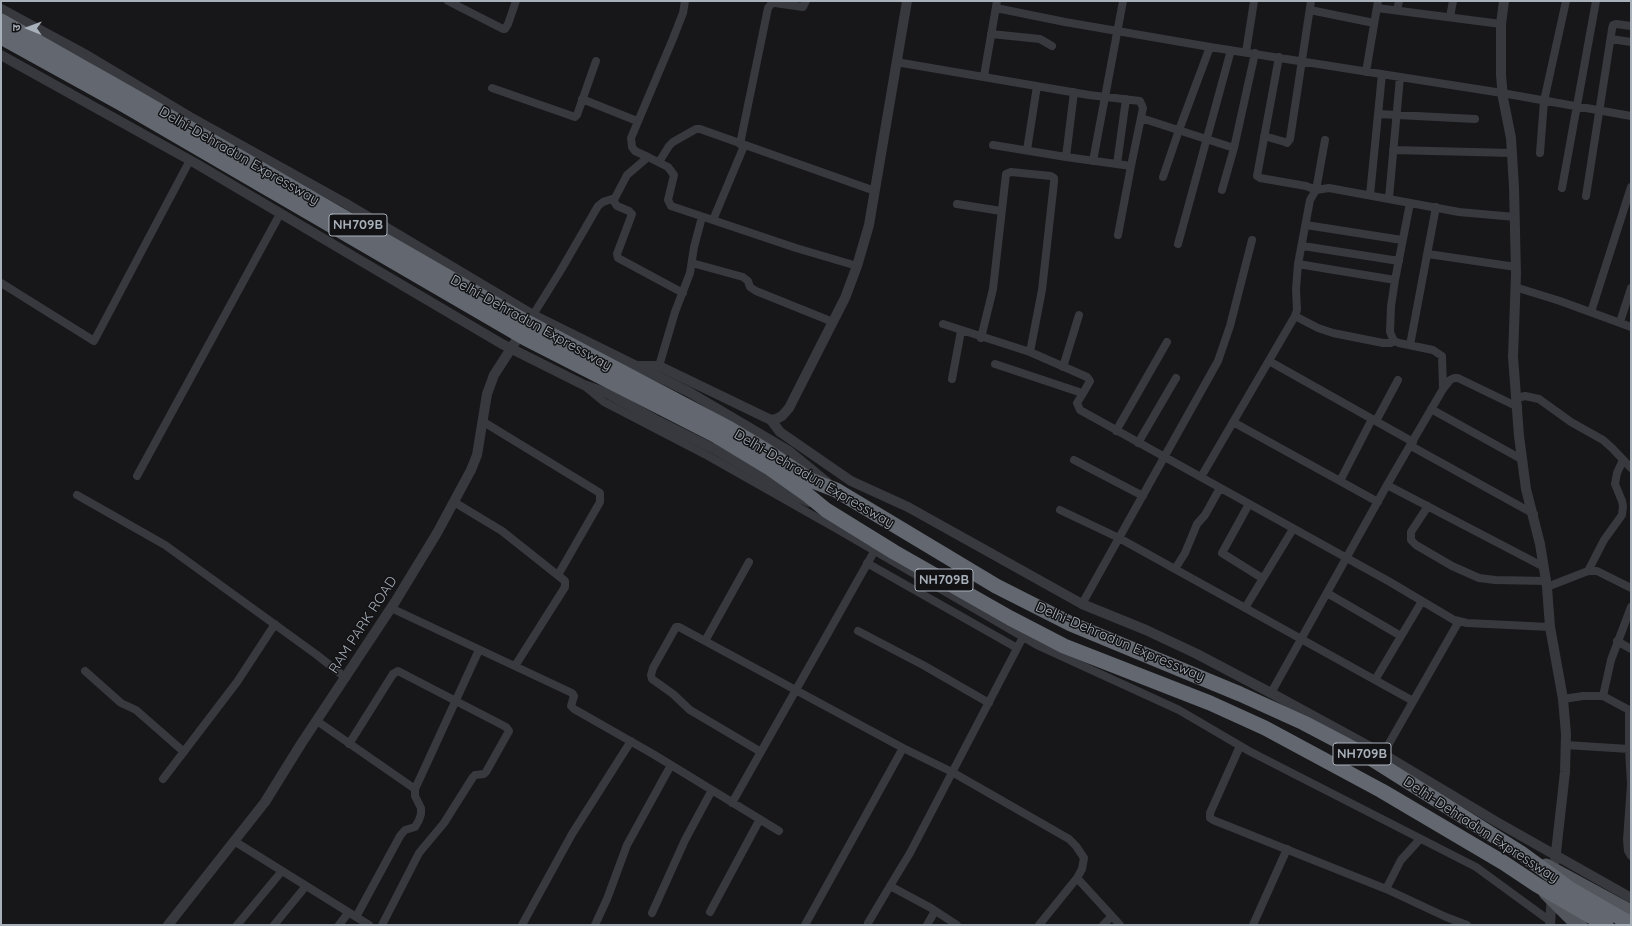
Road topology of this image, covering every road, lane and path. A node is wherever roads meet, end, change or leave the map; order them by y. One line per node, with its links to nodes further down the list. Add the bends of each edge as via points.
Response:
1 (448, 1): 2 (street, via 505,29)
2 (516, 1)
3 (685, 1): 57 (street, via 672,41)
4 (806, 1): 62 (street, via 803,7 772,3 768,8)
5 (907, 1): 36 (street)
6 (1123, 1): 23 (street)
7 (1254, 1): 31 (street)
8 (1399, 1): 17 (street)
9 (1453, 1): 18 (street)
10 (1504, 1): 21 (street)
11 (1566, 1): 49 (street)
12 (1596, 1): 50 (street)
13 (996, 4): 23 (street, via 1065,22); 24 (street)
14 (1378, 4): 17 (street); 20 (street)
15 (1311, 5): 20 (street); 37 (street)
16 (1, 9): 112 (street, via 333,196)
17 (1397, 10): 18 (street)
18 (1450, 17): 21 (street)
19 (1, 21): 143 (highway, Delhi-Dehradun Expressway / NH709B)
20 (1374, 23): 38 (street)
21 (1501, 24): 45 (street)
22 (1631, 26): 26 (street, via 1613,25)
23 (1116, 30): 29 (street); 46 (street)
24 (991, 34): 28 (street, via 1040,39); 40 (street)
25 (1, 37): 143 (highway, Delhi-Dehradun Expressway / NH709B, via 124,105 525,338)
26 (1611, 39): 27 (street); 51 (street)
27 (1631, 42)
28 (1052, 46)
29 (1210, 47): 30 (street); 58 (street)
30 (1231, 50): 31 (street); 60 (street)
31 (1246, 52): 32 (street)
32 (1255, 53): 34 (street); 64 (street)
33 (1, 55): 71 (street)
34 (1279, 57): 37 (street); 59 (street)
35 (596, 61): 47 (street)
36 (896, 62): 40 (street); 81 (street)
37 (1303, 62): 38 (street); 59 (street, via 1289,141)
38 (1366, 72): 39 (street)
39 (1382, 74): 41 (street); 52 (street)
40 (984, 76): 42 (street)
41 (1400, 77): 45 (street); 53 (street)
42 (1038, 86): 44 (street); 65 (street)
43 (492, 88): 47 (street, via 573,117 577,115)
44 (1074, 92): 46 (street); 69 (street)
45 (1502, 93): 49 (street); 67 (street)
46 (1105, 97): 48 (street); 72 (street)
47 (582, 99): 57 (street)
48 (1126, 99): 55 (street, via 1137,100 1142,104 1144,108); 74 (street)
49 (1544, 101): 50 (street); 68 (street)
50 (1576, 107): 51 (street); 78 (street)
51 (1600, 110): 54 (street); 83 (street)
52 (1378, 114): 53 (street); 82 (street)
53 (1396, 115): 56 (street); 66 (street)
54 (1631, 116)
55 (1141, 118): 58 (street); 75 (street)
56 (1475, 119)
57 (637, 121): 70 (street, via 630,143 635,151)
58 (1178, 130): 60 (street); 76 (street)
59 (1264, 136): 80 (street, via 1256,174 1258,177)
60 (1206, 140): 64 (street); 98 (street)
61 (1325, 140): 80 (street)
62 (742, 145): 73 (street, via 696,129 670,146); 81 (street); 93 (street)
63 (993, 145): 65 (street)
64 (1234, 148): 79 (street)
65 (1027, 150): 69 (street)
66 (1393, 150): 67 (street); 84 (street)
67 (1512, 153): 92 (street)
68 (1540, 153)
69 (1066, 157): 72 (street)
70 (648, 158): 73 (street); 85 (street, via 628,175)
71 (190, 160): 90 (street); 107 (street, via 94,341)
72 (1093, 161): 74 (street)
73 (659, 162): 91 (street, via 668,167 674,175 668,200 671,206)
74 (1117, 164): 75 (street)
75 (1131, 166): 95 (street)
76 (1163, 177)
77 (1631, 187): 111 (street)
78 (1562, 188)
79 (1222, 190)
80 (1316, 190): 82 (street, via 1329,188); 94 (street, via 1310,200)
81 (875, 191): 104 (street, via 869,225)
82 (1370, 195): 84 (street)
83 (1586, 196)
84 (1389, 198): 86 (street)
85 (612, 200): 110 (street, via 617,206 632,214 617,254 618,258); 112 (street, via 598,206)
86 (1410, 202): 88 (street); 97 (street)
87 (957, 204): 89 (street)
88 (1436, 207): 92 (street); 100 (street)
89 (1001, 211): 120 (street, via 993,289); 125 (street, via 1006,174 1011,172 1053,177 1042,290)
90 (280, 214): 124 (street); 152 (street)
91 (702, 217): 93 (street); 102 (street)
92 (1515, 217): 105 (street)
93 (713, 220): 104 (street)
94 (1306, 225): 97 (street); 99 (street)
95 (1118, 235)
96 (1252, 240): 147 (street, via 1237,301 1218,361)
97 (1402, 240): 101 (street)
98 (1178, 244)
99 (1302, 246): 101 (street); 103 (street)
100 (1428, 254): 105 (street); 123 (street)
101 (1399, 261): 106 (street)
102 (692, 263): 110 (street); 115 (street, via 743,277 756,292)
103 (1298, 264): 106 (street); 114 (street)
104 (857, 266): 115 (street)
105 (1516, 267): 108 (street)
106 (1395, 280): 121 (street, via 1390,325)
107 (1, 283)
108 (1515, 287): 111 (street); 137 (street, via 1513,357)
109 (1631, 288): 116 (street)
110 (682, 293): 129 (street)
111 (1591, 312): 116 (street)
112 (533, 315): 124 (street, RAM PARK ROAD); 128 (street)
113 (1079, 315): 130 (street)
114 (1295, 316): 121 (street, via 1325,331 1383,343); 126 (street)
115 (833, 322): 139 (street, via 790,408 782,416)
116 (1620, 322): 118 (street)
117 (943, 324): 119 (street)
118 (1631, 326)
119 (961, 331): 120 (street); 131 (street)
120 (981, 338): 125 (street)
121 (1394, 341): 123 (street)
122 (1167, 342): 144 (street)
123 (1410, 345): 135 (street, via 1433,350 1442,356)
124 (511, 348): 134 (street); 141 (street, RAM PARK ROAD, via 494,375)
125 (1030, 352): 130 (street)
126 (1269, 361): 140 (street); 142 (street)
127 (995, 364): 136 (street)
128 (635, 366): 129 (street); 157 (street, via 689,392 789,451)
129 (659, 366): 139 (street)
130 (1063, 366): 136 (street, via 1090,379)
131 (952, 378)
132 (1176, 378): 145 (street)
133 (1398, 380): 140 (street)
134 (584, 385): 164 (street, via 607,393 714,449 791,494); 169 (street, via 604,402 708,456)
135 (1443, 389): 137 (street, via 1450,380 1458,378); 138 (street)
136 (1082, 395): 144 (street, via 1077,403 1078,408)
137 (1517, 403): 149 (street); 150 (street, via 1525,396 1540,399 1571,422 1603,440)
138 (1431, 409): 146 (street); 149 (street)
139 (771, 420): 182 (street, via 780,432 851,481 908,507)
140 (1374, 420): 146 (street); 154 (street)
141 (482, 421): 160 (street, RAM PARK ROAD, via 477,455); 176 (street, via 600,493 600,502)
142 (1233, 422): 153 (street); 154 (street)
143 (717, 429): 157 (highway, Delhi-Dehradun Expressway / NH709B, via 765,450 810,480); 164 (highway, Delhi-Dehradun Expressway / NH709B)
144 (1116, 431): 145 (street)
145 (1138, 443): 147 (street)
146 (1412, 444): 155 (street); 166 (street)
147 (1164, 458): 153 (street); 159 (street)
148 (1074, 460): 159 (street)
149 (1523, 460): 166 (street, via 1526,489)
150 (1622, 460): 151 (street); 175 (street, via 1615,484 1622,501 1622,515 1604,540)
151 (1631, 468)
152 (137, 476)
153 (1201, 477): 156 (street)
154 (1340, 480): 161 (street)
155 (1387, 485): 161 (street); 163 (street)
156 (1220, 488): 162 (street); 174 (street, via 1197,524)
157 (836, 490): 232 (highway, Delhi-Dehradun Expressway / NH709B, via 996,586 1071,624 1304,722 1367,756)
158 (77, 495): 187 (street, via 165,545)
159 (1144, 496): 168 (street)
160 (454, 502): 176 (street, via 502,531); 184 (street, RAM PARK ROAD)
161 (1378, 502): 170 (street)
162 (1249, 504): 167 (street); 177 (street, via 1222,553)
163 (1428, 506): 173 (street); 178 (street, via 1411,532 1411,540 1416,545 1479,578)
164 (826, 510): 237 (highway, Delhi-Dehradun Expressway / NH709B, via 894,552 1064,646 1210,703 1265,728 1382,791)
165 (1060, 510): 168 (street)
166 (1534, 514): 173 (street)
167 (1293, 529): 170 (street); 177 (street)
168 (1119, 538): 174 (street); 182 (street)
169 (875, 550): 172 (street); 191 (street)
170 (1346, 558): 180 (street); 181 (street)
171 (749, 562): 193 (street)
172 (867, 563): 195 (street); 202 (street)
173 (1544, 567): 178 (street)
174 (1175, 569): 185 (street)
175 (1588, 571): 178 (street); 179 (street, via 1603,573)
176 (558, 575): 198 (street, via 565,581 565,587)
177 (1262, 578): 185 (street)
178 (1547, 584): 188 (street)
179 (1631, 588)
180 (1327, 593): 190 (street); 192 (street)
181 (1422, 601): 186 (street); 190 (street)
182 (1082, 604): 203 (street, via 1171,642)
183 (1631, 607): 194 (street)
184 (391, 608): 197 (street); 200 (street, RAM PARK ROAD)
185 (1245, 608): 192 (street)
186 (1459, 621): 188 (street); 207 (street)
187 (275, 624): 200 (street); 217 (street, via 237,682)
188 (1550, 627): 205 (street)
189 (858, 631): 208 (street)
190 (1401, 636): 201 (street)
191 (1023, 637): 195 (street); 214 (street, via 1178,710)
192 (1301, 639): 201 (street); 203 (street)
193 (706, 641): 202 (street); 218 (street, via 676,627 654,668 652,679 690,710)
194 (1618, 641): 196 (street); 204 (street)
195 (1017, 648): 208 (street)
196 (1631, 649)
197 (480, 650): 198 (street); 206 (street)
198 (515, 666): 211 (street, via 572,693 572,707)
199 (85, 671): 217 (street, via 122,703 136,710)
200 (346, 678): 210 (street, RAM PARK ROAD)
201 (1375, 680): 207 (street)
202 (796, 690): 215 (street); 218 (street)
203 (1271, 693): 219 (street)
204 (1603, 696): 205 (street); 209 (street)
205 (1563, 699): 213 (street)
206 (456, 701): 212 (street, via 402,673 395,672); 224 (street); 256 (street, via 506,727 509,731 486,772 473,777 444,823 419,853)
207 (1413, 701): 219 (street)
208 (989, 703): 221 (street)
209 (1630, 711): 216 (street)
210 (316, 721): 212 (street); 230 (street, RAM PARK ROAD, via 265,802)
211 (631, 741): 220 (street); 257 (street, via 572,834)
212 (350, 744): 224 (street)
213 (1566, 745): 216 (street); 233 (street)
214 (1240, 746): 229 (street); 231 (street, via 1209,816 1213,820)
215 (903, 748): 221 (street); 259 (street)
216 (1629, 749): 223 (street)
217 (184, 752): 222 (street)
218 (761, 752): 226 (street)
219 (1383, 754): 233 (street)
220 (671, 765): 225 (street); 258 (street, via 627,845)
221 (952, 772): 236 (street, via 1069,839 1084,858); 239 (street)
222 (163, 779)
223 (1631, 784): 234 (street, via 1628,851)
224 (415, 789): 247 (street, via 415,796 421,808 419,820 415,827 405,830 400,836)
225 (712, 790): 226 (street); 245 (street, via 685,840)
226 (732, 803): 227 (street)
227 (760, 819): 228 (street); 244 (street)
228 (779, 831)
229 (1420, 839): 240 (street, via 1401,860); 249 (street, via 1476,867)
230 (234, 841): 235 (street); 251 (street, RAM PARK ROAD)
231 (1286, 849): 240 (street); 265 (street)
232 (1521, 853): 243 (main road); 250 (highway, Delhi-Dehradun Expressway / NH709B, via 1570,889)
233 (1555, 854): 241 (street); 249 (street)
234 (1631, 856)
235 (282, 871): 238 (street); 252 (street)
236 (1077, 878): 246 (street); 262 (street)
237 (1537, 885): 267 (main road, via 1571,919); 268 (highway, Delhi-Dehradun Expressway / NH709B)
238 (306, 886): 247 (street); 253 (street)
239 (890, 886): 242 (street); 248 (street)
240 (1386, 889): 266 (street)
241 (1631, 898)
242 (935, 911): 260 (street); 261 (street)
243 (1631, 911)
244 (710, 912)
245 (652, 913)
246 (1112, 916): 263 (street); 264 (street)
247 (355, 918): 254 (street); 255 (street)
248 (868, 923)
249 (1552, 924)
250 (1631, 924)
251 (168, 925)
252 (237, 925)
253 (274, 925)
254 (339, 925)
255 (369, 925)
256 (382, 925)
257 (522, 925)
258 (595, 925)
259 (805, 925)
260 (927, 925)
261 (957, 925)
262 (1039, 925)
263 (1103, 925)
264 (1120, 925)
265 (1253, 925)
266 (1467, 925)
267 (1581, 925)
268 (1606, 925)

